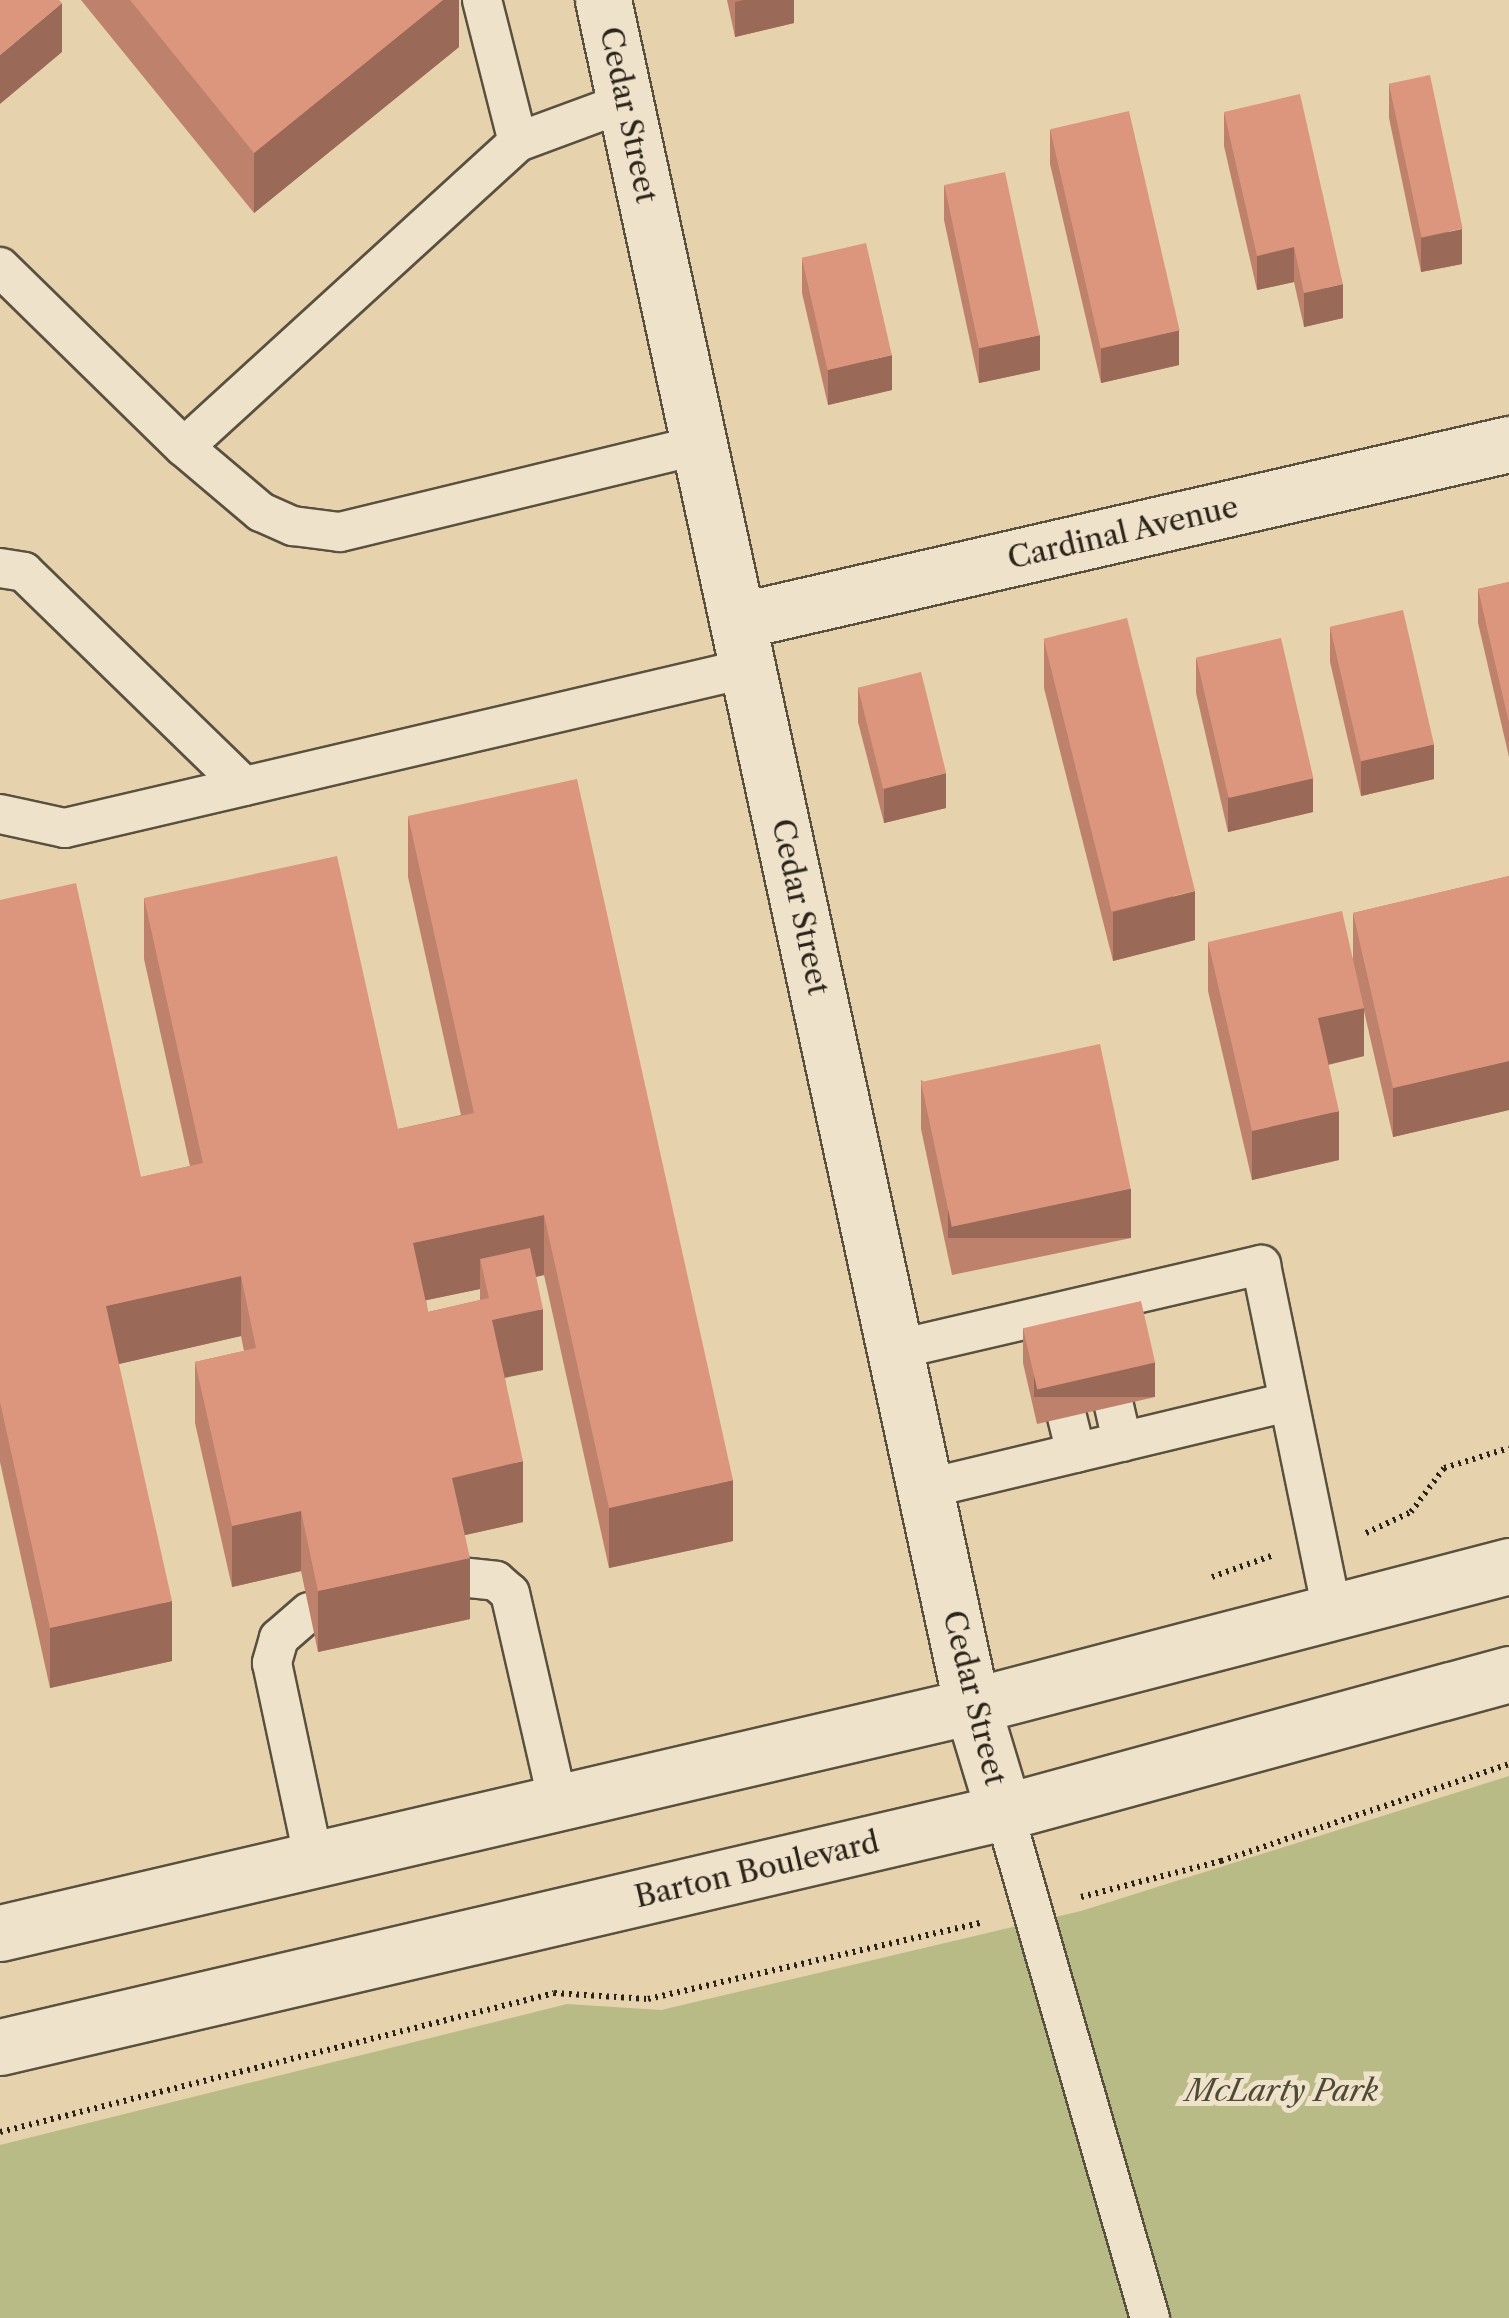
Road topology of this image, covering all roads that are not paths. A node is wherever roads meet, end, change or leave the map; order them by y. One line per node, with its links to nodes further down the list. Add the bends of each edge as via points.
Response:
1 (482, 0): 4 (lane)
2 (604, 0): 3 (main road, Cedar Street)
3 (626, 102): 4 (lane); 7 (main road, Cedar Street)
4 (518, 142): 8 (lane)
5 (0, 267): 8 (lane)
6 (1509, 444): 10 (main road, Cardinal Avenue)
7 (700, 445): 8 (lane, via 340,532 292,526 261,512); 10 (main road, Cedar Street)
8 (184, 447)
9 (0, 568): 11 (lane, via 24,572)
10 (743, 644): 11 (lane); 16 (main road, Cedar Street)
11 (244, 786): 12 (lane, via 65,828)
12 (0, 814)
13 (1090, 1305): 14 (lane); 15 (lane); 18 (lane, via 1262,1264)
14 (1042, 1316): 16 (lane); 17 (lane)
15 (1099, 1346)
16 (896, 1350): 19 (main road, Cedar Street)
17 (1052, 1356)
18 (1288, 1402): 19 (lane, via 1071,1435); 23 (lane)
19 (924, 1489): 25 (main road, Cedar Street)
20 (1509, 1566): 23 (main road)
21 (460, 1578): 26 (lane, via 496,1581 510,1593)
22 (309, 1612): 28 (lane, via 280,1638 272,1663)
23 (1332, 1612): 25 (main road)
24 (1509, 1674): 27 (main road, Barton Boulevard)
25 (972, 1706): 26 (main road); 27 (main road, Cedar Street)
26 (558, 1802): 28 (main road)
27 (1004, 1812): 30 (main road, Barton Boulevard); 31 (lane)
28 (314, 1860): 29 (main road)
29 (0, 1934)
30 (0, 2047)
31 (1150, 2318)

